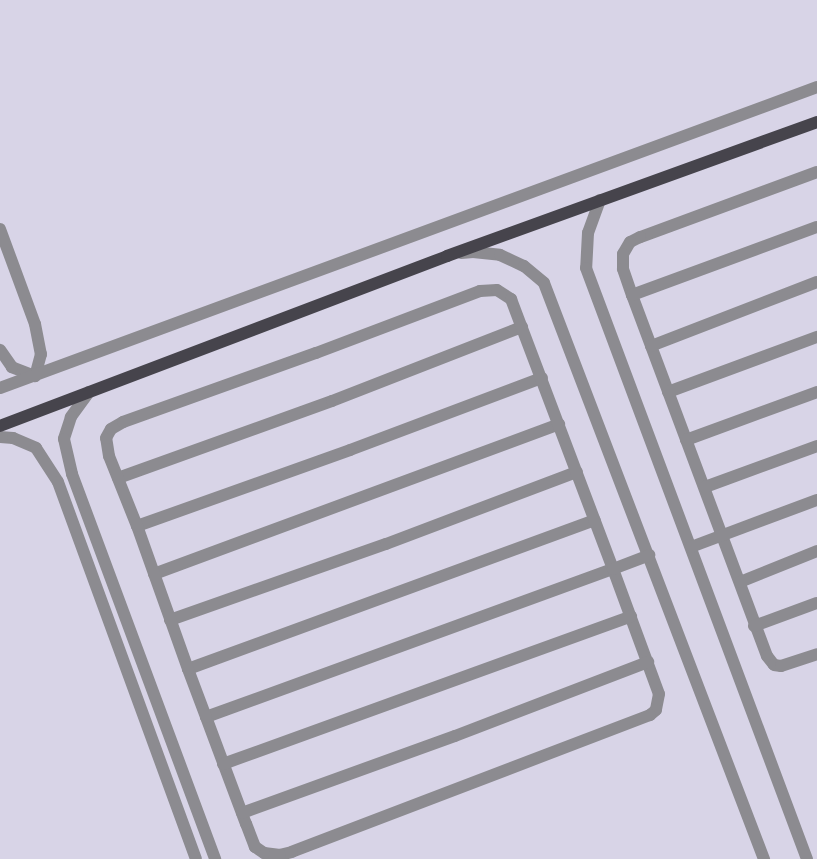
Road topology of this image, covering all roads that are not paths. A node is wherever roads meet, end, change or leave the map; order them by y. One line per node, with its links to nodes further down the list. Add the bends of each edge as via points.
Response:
1 (817, 86): 14 (street)
2 (817, 122): 4 (main road)
3 (817, 172): 9 (street, via 630,242 623,254 623,269)
4 (600, 200): 7 (main road); 32 (street, via 588,233 586,268)
5 (817, 227): 9 (street)
6 (0, 229): 14 (street, via 35,324 40,354)
7 (447, 256): 17 (main road); 34 (street, via 474,252 500,255 524,266 544,283)
8 (817, 282): 12 (street)
9 (632, 295): 12 (street)
10 (522, 327): 15 (street); 26 (street, via 332,401); 26 (street, via 511,300 504,293 480,291 123,422 111,429 106,438)
11 (817, 337): 18 (street)
12 (651, 346): 18 (street)
13 (0, 350): 14 (street, via 12,367)
14 (35, 376): 16 (street)
15 (542, 378): 20 (street); 30 (street)
16 (0, 388)
17 (89, 392): 21 (main road); 49 (street, via 70,417 64,439 72,474)
18 (668, 392): 23 (street)
19 (817, 392): 23 (street)
20 (559, 424): 25 (street); 36 (street)
21 (0, 426)
22 (0, 437): 48 (street, via 13,438 36,448 58,482)
23 (686, 440): 27 (street)
24 (817, 446): 27 (street)
25 (577, 472): 29 (street); 40 (street)
26 (118, 478): 30 (street)
27 (705, 487): 31 (street)
28 (817, 500): 31 (street)
29 (595, 520): 35 (street); 44 (street)
30 (137, 526): 36 (street)
31 (723, 535): 32 (street); 37 (street)
32 (691, 547): 51 (street)
33 (817, 551): 37 (street)
34 (648, 554): 35 (street); 50 (street)
35 (613, 569): 39 (street); 45 (street)
36 (154, 574): 40 (street)
37 (740, 582): 41 (street)
38 (817, 603): 41 (street)
39 (631, 616): 43 (street); 46 (street)
40 (170, 620): 44 (street)
41 (754, 626): 42 (street, via 774,665 781,666)
42 (817, 654)
43 (648, 662): 47 (street); 47 (street, via 658,694 656,710 650,715 292,852 271,855 255,847)
44 (188, 669): 45 (street)
45 (206, 717): 46 (street)
46 (223, 764): 47 (street)
47 (242, 813)
48 (196, 859)
49 (214, 859)
50 (764, 859)
51 (807, 859)

